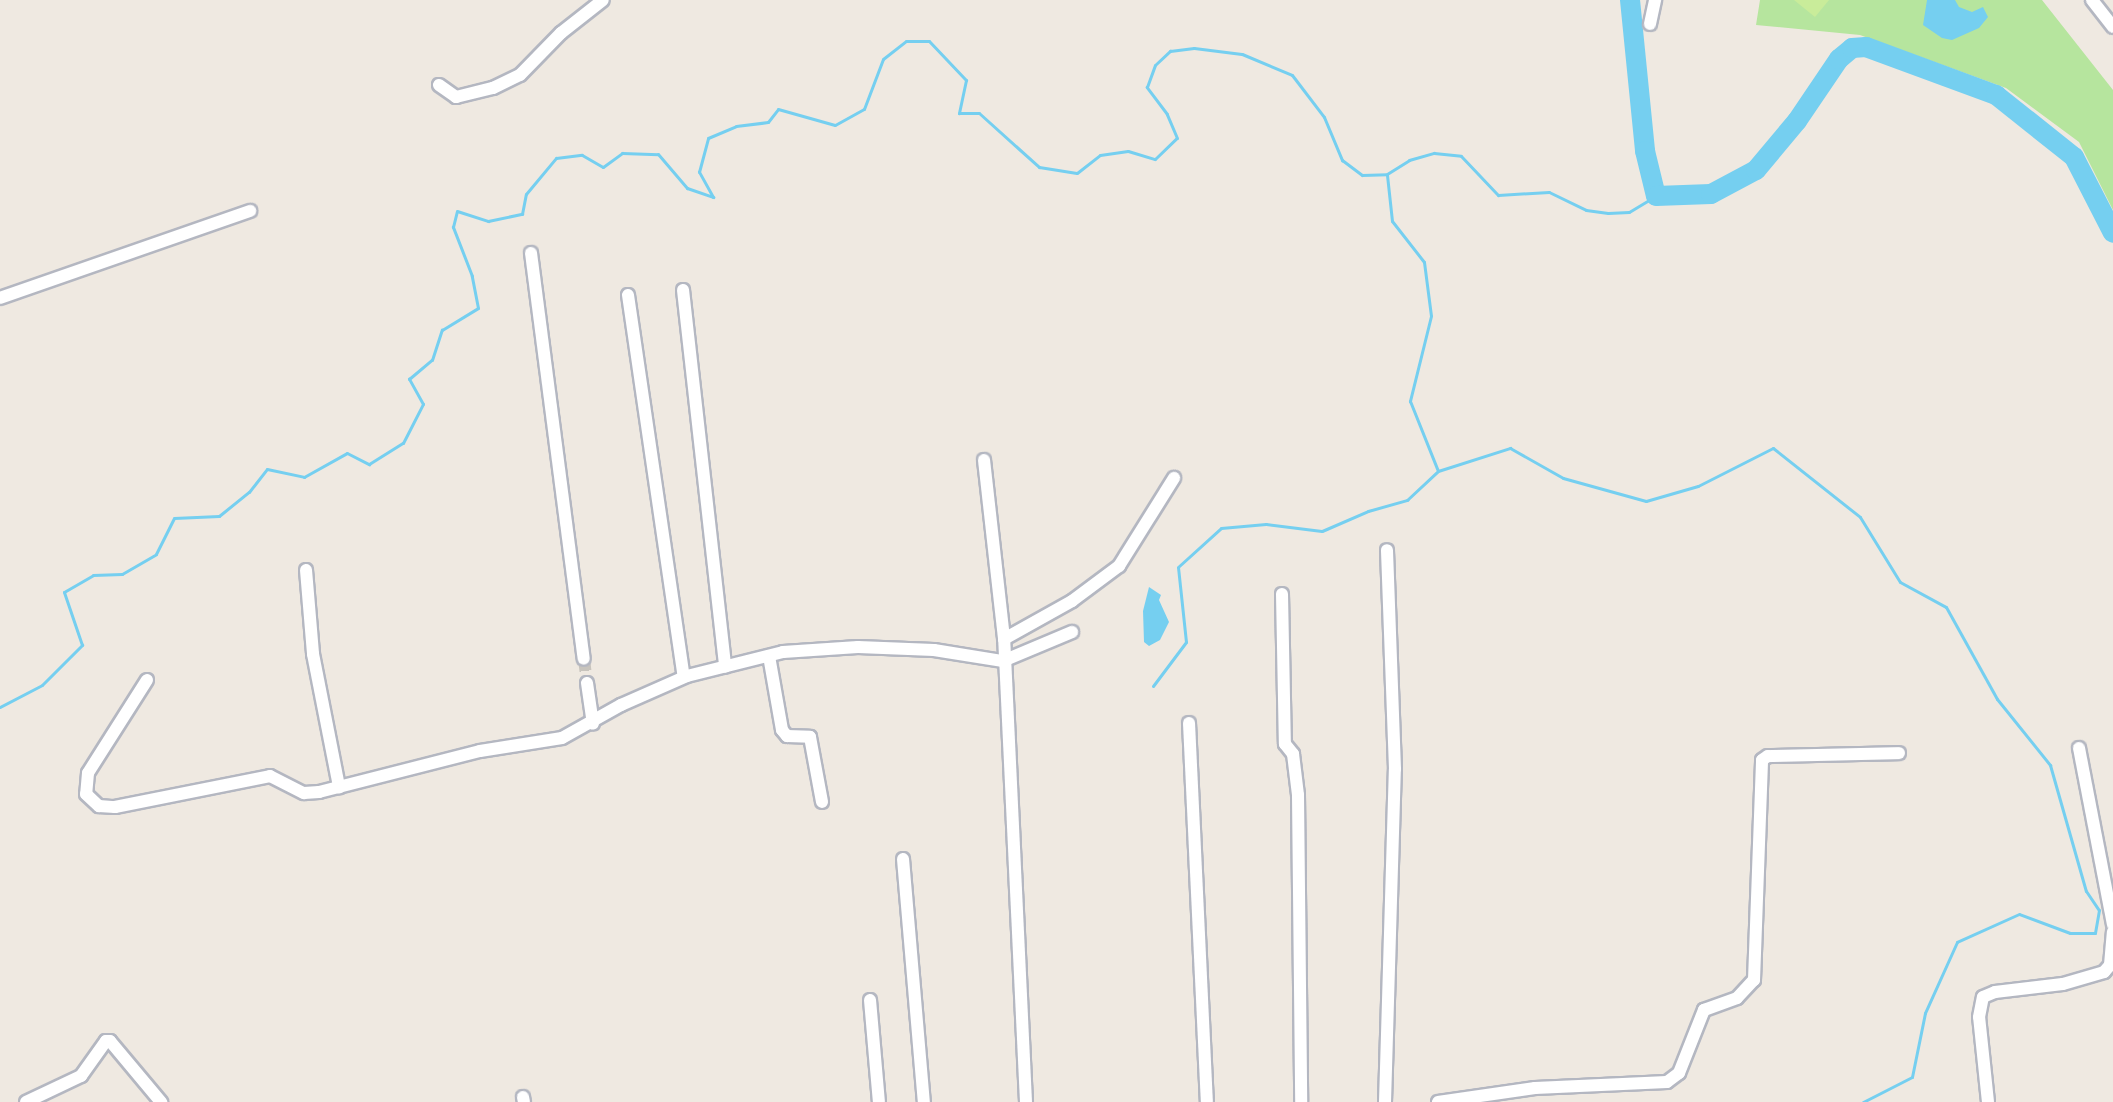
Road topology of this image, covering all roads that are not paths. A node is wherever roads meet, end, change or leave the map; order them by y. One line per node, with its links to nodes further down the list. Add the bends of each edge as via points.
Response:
1 (603, 0): 6 (street, via 561,33 520,75 493,88 456,98)
2 (1655, 0): 4 (street)
3 (2092, 0): 5 (street)
4 (1650, 24)
5 (2113, 27)
6 (439, 85)
7 (250, 212): 11 (street)
8 (531, 253): 20 (street)
9 (683, 290): 22 (street)
10 (628, 296): 23 (street)
11 (0, 298)
12 (984, 460): 18 (street)
13 (1174, 477): 18 (street, via 1119,566 1072,601)
14 (1388, 550): 43 (street, via 1395,769)
15 (306, 570): 30 (street, via 313,654)
16 (1282, 594): 42 (street, via 1285,744 1293,754 1298,795)
17 (1072, 632): 21 (street)
18 (1004, 639): 21 (street)
19 (769, 656): 21 (street, via 858,646 934,650); 22 (street); 31 (street, via 782,730 787,736 810,737)
20 (584, 659)
21 (1003, 661): 40 (street, via 1011,736)
22 (725, 667): 23 (street)
23 (684, 677): 27 (street, via 621,705)
24 (147, 680): 30 (street, via 88,773 86,794 99,806 115,807 270,776 304,793)
25 (587, 683): 27 (street)
26 (1189, 723): 41 (street)
27 (593, 724): 30 (street, via 562,738 480,750)
28 (2079, 748): 33 (street)
29 (1899, 753): 44 (street, via 1768,756 1762,760 1754,980 1737,998 1704,1010 1679,1074 1667,1082 1534,1088)
30 (339, 787)
31 (822, 802)
32 (903, 859): 39 (street)
33 (2113, 925)
34 (2113, 932): 45 (street, via 2110,965 2104,972 2063,984 1995,992 1983,997 1979,1017)
35 (870, 1000): 38 (street)
36 (26, 1102): 37 (street, via 81,1076 106,1041)
37 (161, 1102)
38 (879, 1102)
39 (924, 1102)
40 (1026, 1102)
41 (1206, 1102)
42 (1300, 1102)
43 (1385, 1102)
44 (1438, 1102)
45 (1988, 1102)

